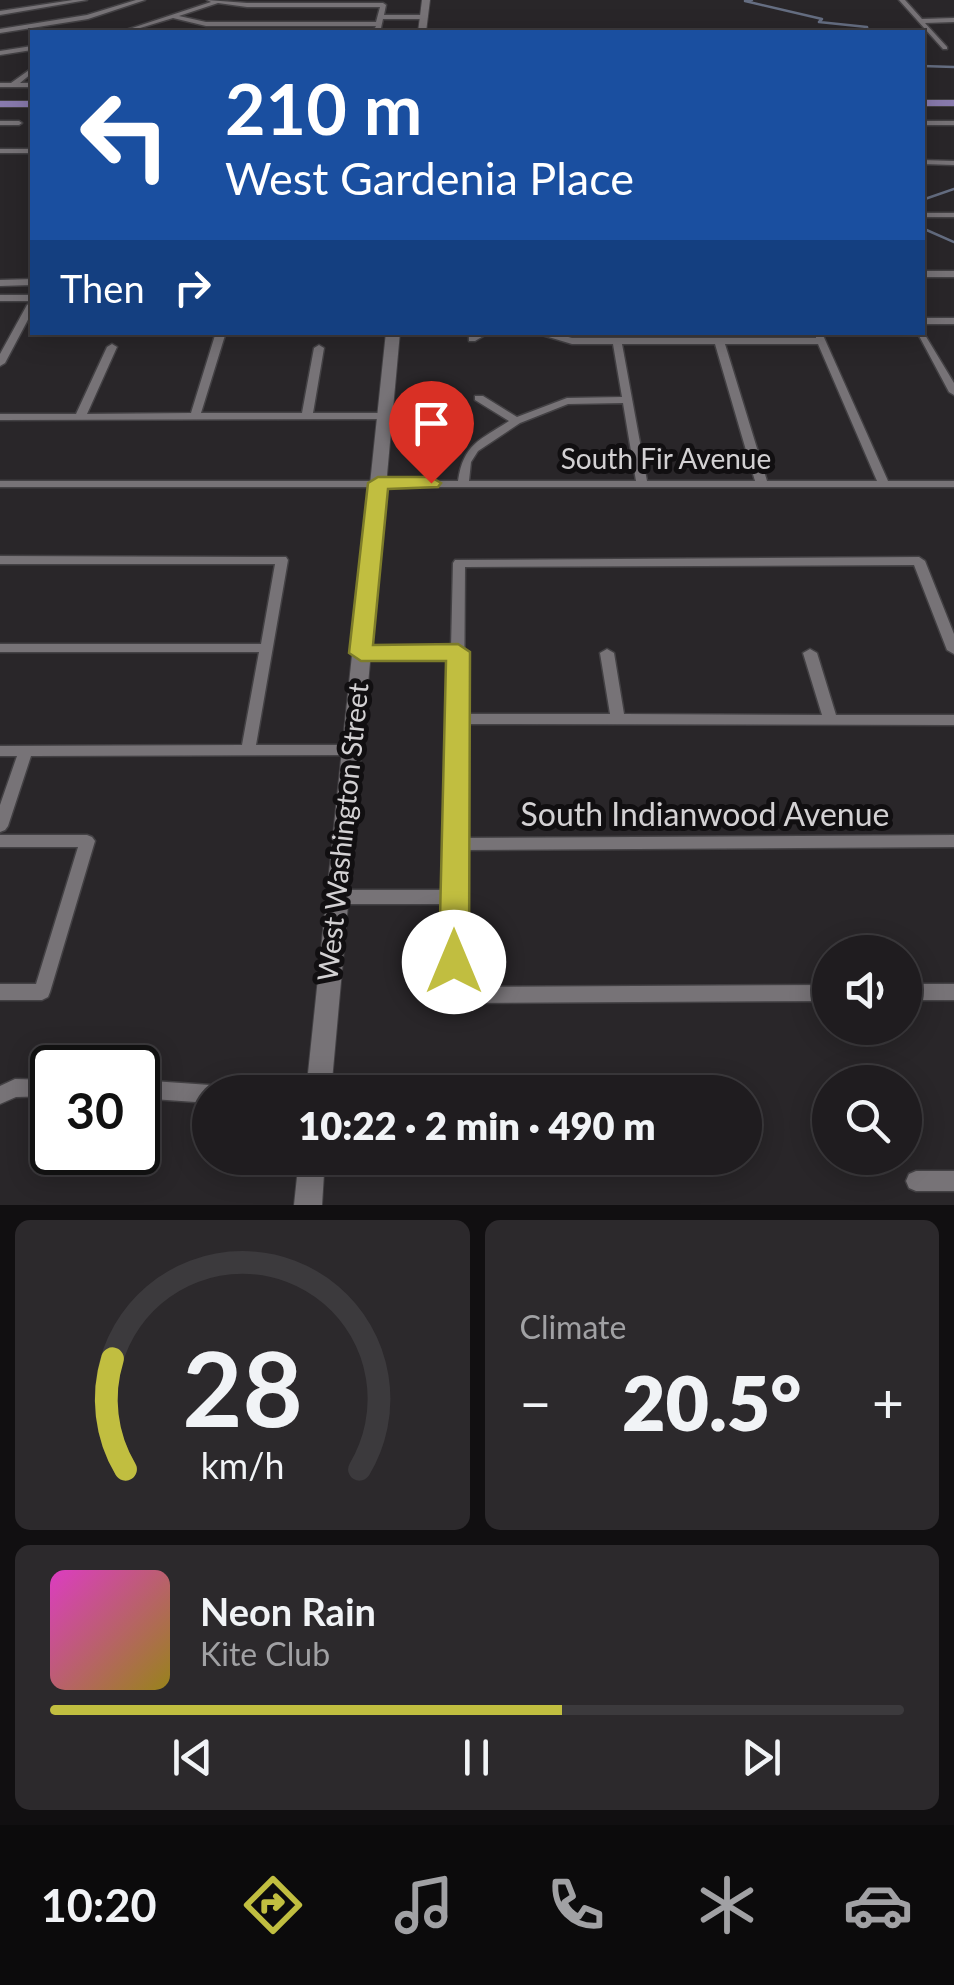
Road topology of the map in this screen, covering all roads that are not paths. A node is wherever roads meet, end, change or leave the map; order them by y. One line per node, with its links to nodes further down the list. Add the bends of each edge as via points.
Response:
1 (84, 0): 8 (street)
2 (105, 0): 7 (street)
3 (142, 0): 7 (street)
4 (426, 0): 10 (main road)
5 (902, 0): 11 (street)
6 (213, 1): 9 (street); 14 (street, via 383,6)
7 (126, 5): 20 (street)
8 (0, 13)
9 (172, 16): 13 (street); 17 (street)
10 (424, 17): 14 (street); 19 (main road)
11 (920, 20): 12 (street); 22 (street)
12 (954, 20)
13 (206, 24): 15 (street); 18 (street)
14 (379, 25): 16 (street)
15 (253, 28): 16 (street)
16 (316, 28)
17 (130, 30)
18 (197, 30)
19 (422, 30)
20 (0, 32)
21 (30, 48): 23 (street)
22 (944, 48)
23 (0, 53)
24 (30, 72): 26 (street)
25 (0, 85): 26 (street)
26 (13, 85): 27 (street)
27 (30, 85)
28 (925, 103): 29 (main road)
29 (954, 103)
30 (0, 104): 31 (main road)
31 (30, 104)
32 (0, 123): 33 (street)
33 (19, 123)
34 (925, 123): 35 (street)
35 (954, 123)
36 (0, 151): 37 (street)
37 (30, 151)
38 (925, 162): 39 (street)
39 (954, 163)
40 (925, 215): 41 (street)
41 (954, 215)
42 (925, 274): 43 (street)
43 (954, 274)
44 (30, 282): 45 (street)
45 (0, 283)
46 (0, 298): 47 (street)
47 (30, 302)
48 (30, 305): 60 (street)
49 (954, 321): 50 (street)
50 (925, 322)
51 (219, 335): 67 (street)
52 (393, 335): 69 (main road, West Washington Street)
53 (481, 335): 57 (street)
54 (547, 335): 58 (street)
55 (923, 335): 64 (street)
56 (820, 337): 59 (street); 78 (street)
57 (472, 340)
58 (618, 340): 59 (street); 66 (street)
59 (719, 341): 77 (street)
60 (4, 347): 63 (street)
61 (112, 348): 71 (street)
62 (319, 348): 68 (street)
63 (0, 363)
64 (954, 392)
65 (479, 398): 72 (street)
66 (626, 400): 72 (street, via 567,400); 76 (street)
67 (194, 416): 68 (street); 71 (street)
68 (306, 416): 69 (street)
69 (384, 416): 73 (main road, West Washington Street)
70 (0, 417): 71 (street)
71 (80, 417)
72 (516, 421): 74 (street, via 474,449)
73 (378, 483): 74 (street, South Fir Avenue); 75 (street, South Fir Avenue); 85 (main road, West Washington Street)
74 (463, 483): 76 (street, South Fir Avenue)
75 (0, 484)
76 (642, 484): 77 (street, South Fir Avenue)
77 (762, 484): 78 (street, South Fir Avenue)
78 (884, 484): 79 (street, South Fir Avenue)
79 (954, 484)
80 (0, 560): 82 (street, via 282,560)
81 (0, 648): 82 (street)
82 (266, 648): 95 (street)
83 (954, 650): 84 (street, via 919,562 459,563)
84 (458, 652): 85 (street); 88 (street)
85 (361, 653): 92 (main road, West Washington Street)
86 (606, 653): 89 (street)
87 (810, 653): 90 (street)
88 (457, 719): 89 (street); 99 (street)
89 (618, 719): 90 (street)
90 (830, 720): 91 (street)
91 (954, 720)
92 (352, 750): 95 (street); 101 (main road, West Washington Street)
93 (0, 751): 94 (street)
94 (26, 751): 95 (street); 96 (street)
95 (248, 751)
96 (0, 826)
97 (0, 840): 102 (street, via 87,841 42,992)
98 (954, 842): 99 (street, South Indianwood Avenue)
99 (455, 844): 100 (street)
100 (454, 897): 101 (street); 105 (street, via 453,995)
101 (337, 898): 106 (main road, West Washington Street)
102 (0, 992)
103 (922, 992): 104 (street)
104 (954, 992)
105 (812, 993)
106 (320, 1075)
107 (30, 1088): 110 (street)
108 (160, 1091): 109 (street)
109 (192, 1093)
110 (0, 1096)
111 (311, 1175): 114 (main road)
112 (916, 1181): 113 (street)
113 (954, 1181)
114 (308, 1205)

